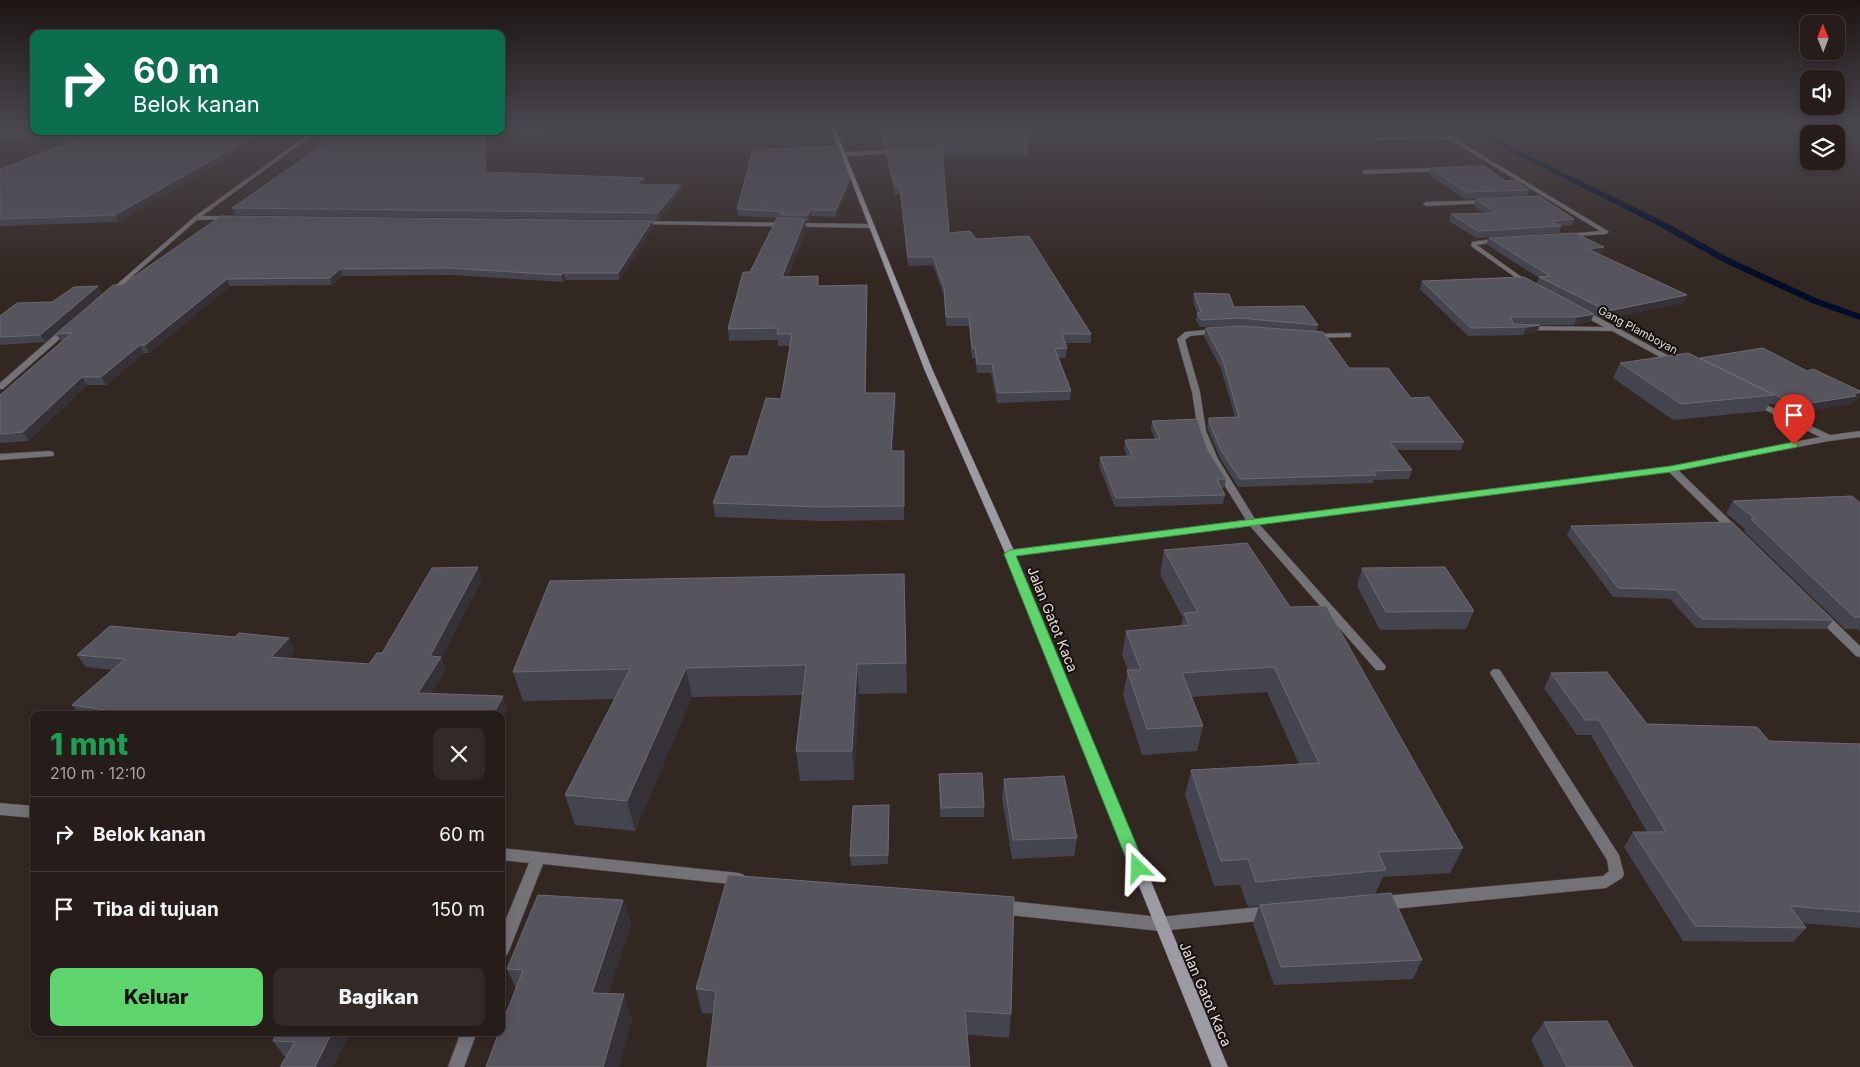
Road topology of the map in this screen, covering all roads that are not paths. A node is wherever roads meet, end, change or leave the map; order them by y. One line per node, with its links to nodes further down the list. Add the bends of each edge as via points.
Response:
1 (251, 178): 8 (street)
2 (853, 178): 11 (main road, Jalan Gatot Kaca)
3 (1515, 178): 5 (street)
4 (1541, 199): 5 (street)
5 (1551, 199): 12 (street, via 1606,232)
6 (1493, 201): 7 (street)
7 (1426, 204)
8 (196, 218): 9 (street); 15 (street)
9 (236, 218)
10 (634, 223): 11 (street)
11 (872, 226): 33 (main road, Jalan Gatot Kaca, via 929,371)
12 (1554, 237)
13 (1506, 240): 14 (street, via 1478,241 1474,246)
14 (1538, 289)
15 (106, 296)
16 (1572, 307): 19 (street, Gang Plamboyan)
17 (76, 322): 24 (street)
18 (1522, 328): 19 (street)
19 (1613, 329): 23 (street, Gang Plamboyan)
20 (1230, 330): 31 (street, via 1188,334 1181,339 1196,392 1202,432 1213,459)
21 (1348, 335): 22 (street)
22 (1306, 336)
23 (1682, 365)
24 (0, 387)
25 (1751, 399): 27 (street)
26 (1860, 434): 27 (street)
27 (1829, 438): 30 (street)
28 (50, 454): 29 (street)
29 (0, 457)
30 (1671, 469): 31 (street); 32 (street)
31 (1252, 522): 33 (street); 36 (street)
32 (1741, 537)
33 (1010, 554): 46 (main road, Jalan Gatot Kaca)
34 (1811, 605): 35 (street)
35 (1860, 653)
36 (1380, 667)
37 (1496, 673): 43 (street, via 1614,859 1617,874 1606,882)
38 (0, 809): 39 (street)
39 (30, 812)
40 (505, 854): 41 (street)
41 (538, 858): 42 (street); 47 (street)
42 (755, 881)
43 (1368, 904)
44 (982, 905): 46 (street)
45 (1279, 912): 46 (street)
46 (1160, 924): 50 (main road, Jalan Gatot Kaca)
47 (505, 941)
48 (468, 1036): 49 (street)
49 (456, 1067)
50 (1220, 1067)

